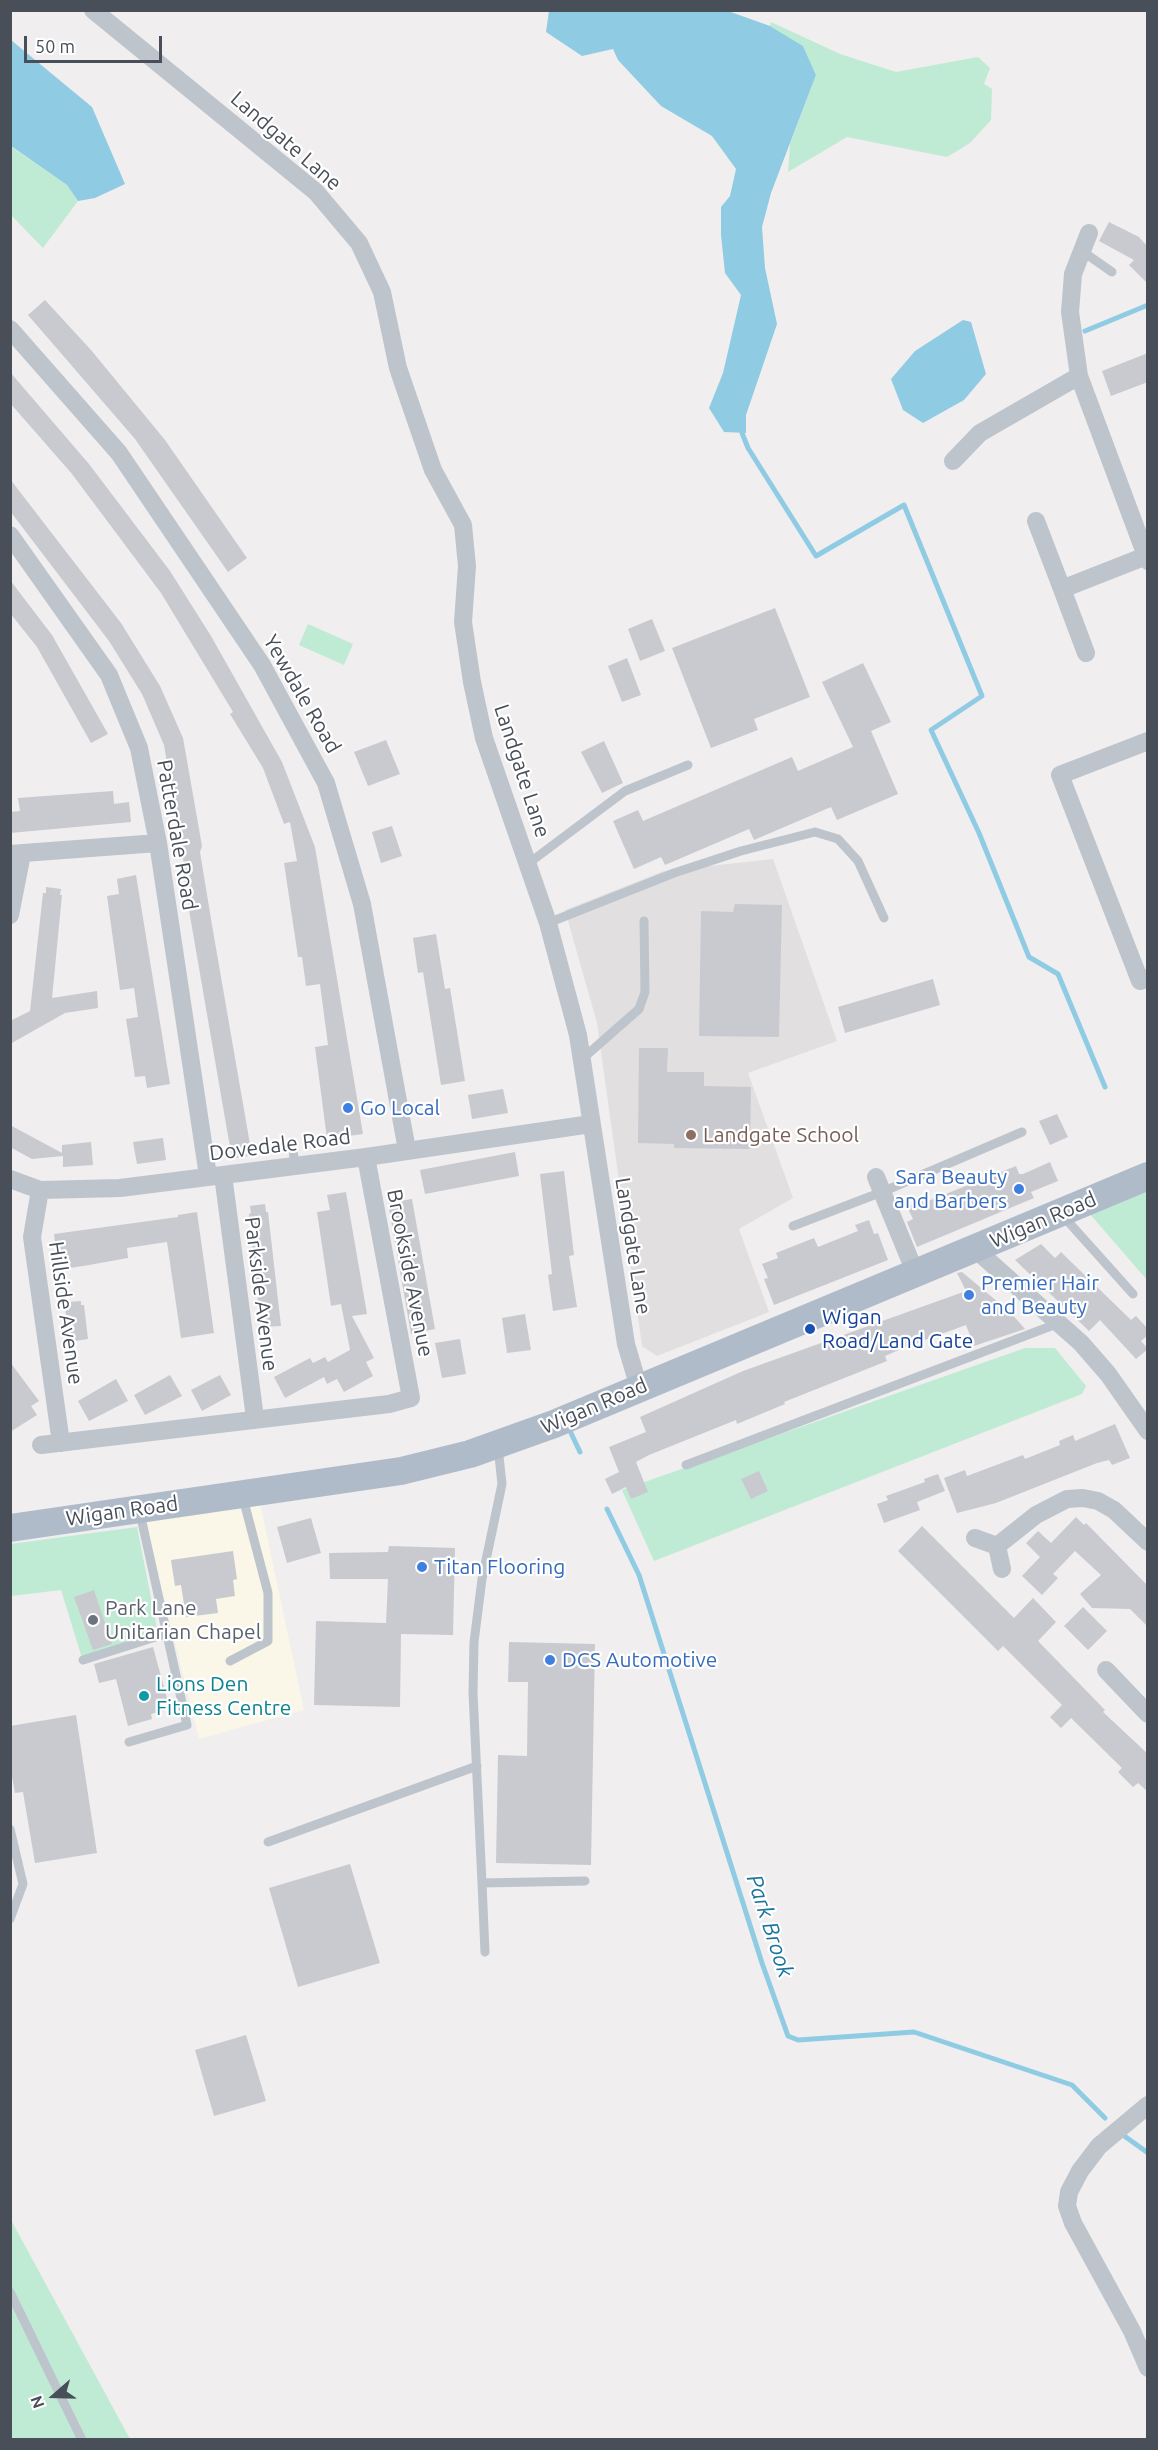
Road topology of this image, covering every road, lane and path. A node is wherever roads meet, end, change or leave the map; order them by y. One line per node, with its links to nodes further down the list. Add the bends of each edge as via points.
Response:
1 (93, 10): 17 (street, Landgate Lane, via 316,192 359,243 382,292 398,368 433,470 464,525 464,622 472,682 484,738)
2 (1089, 233): 3 (street)
3 (1082, 251): 4 (lane); 6 (street, via 1073,274 1070,312)
4 (1112, 272)
5 (10, 329): 27 (street, Yewdale Road, via 119,453 262,665 326,783 362,904)
6 (1079, 376): 7 (street, via 980,433); 10 (street)
7 (953, 461)
8 (1036, 521): 11 (street)
9 (10, 536): 15 (street, Patterdale Road, via 109,675 139,748)
10 (1147, 558): 11 (street)
11 (1062, 589): 12 (street)
12 (1086, 653)
13 (1148, 741): 22 (street, via 1060,776 1140,981)
14 (688, 765): 17 (lane, via 625,791)
15 (158, 843): 16 (street); 30 (street, Patterdale Road)
16 (16, 854): 18 (street)
17 (529, 863): 21 (street, Landgate Lane)
18 (10, 915)
19 (884, 918): 21 (lane, via 858,861 838,839 816,832 674,873)
20 (644, 921): 23 (lane, via 645,992 639,1009)
21 (549, 923): 23 (street, Landgate Lane)
22 (1148, 978)
23 (581, 1060): 24 (street, Landgate Lane)
24 (591, 1124): 27 (street, Dovedale Road); 41 (street, Landgate Lane, via 626,1344)
25 (1022, 1132): 33 (lane)
26 (292, 1142): 29 (lane)
27 (407, 1150): 28 (street, Dovedale Road)
28 (366, 1157): 29 (street, Dovedale Road); 42 (street, Brookside Avenue, via 411,1398 389,1404)
29 (295, 1166): 30 (street, Dovedale Road)
30 (216, 1176): 34 (street, Dovedale Road, via 120,1188); 42 (street, Parkside Avenue)
31 (1148, 1176): 35 (main road, Wigan Road)
32 (10, 1179): 34 (street, Dovedale Road)
33 (879, 1185): 36 (lane); 38 (street)
34 (40, 1190): 44 (street, Hillside Avenue, via 32,1237)
35 (1060, 1213): 37 (main road, Wigan Road); 39 (lane)
36 (793, 1226)
37 (975, 1249): 38 (main road, Wigan Road); 40 (street)
38 (915, 1272): 41 (main road, Wigan Road)
39 (1133, 1294)
40 (1059, 1323): 43 (street, via 1108,1374); 47 (lane)
41 (639, 1388): 45 (main road, Wigan Road)
42 (255, 1418): 44 (street)
43 (1148, 1431)
44 (61, 1443): 46 (street)
45 (498, 1444): 48 (main road, Wigan Road, via 401,1471); 61 (lane, via 501,1484 474,1642)
46 (41, 1445)
47 (686, 1465)
48 (242, 1493): 49 (main road, Wigan Road); 57 (lane, via 268,1593 268,1641)
49 (139, 1508): 50 (main road, Wigan Road); 55 (lane)
50 (10, 1528)
51 (975, 1538): 53 (street)
52 (1148, 1542): 53 (street, via 1114,1510 1083,1498 1067,1499 1052,1506)
53 (998, 1546): 54 (street)
54 (1002, 1569)
55 (165, 1634): 56 (lane); 60 (lane, via 187,1725)
56 (83, 1660)
57 (230, 1661)
58 (1107, 1668): 59 (street)
59 (1148, 1714)
60 (129, 1742)
61 (477, 1766): 63 (lane); 65 (lane)
62 (10, 1829): 66 (lane, via 23,1884)
63 (268, 1842)
64 (585, 1881): 65 (lane)
65 (482, 1883): 67 (lane)
66 (10, 1919)
67 (485, 1952)
68 (1148, 2105): 70 (street, via 1099,2146 1080,2171 1067,2206)
69 (10, 2292): 71 (lane)
70 (1148, 2368)
71 (82, 2439)

